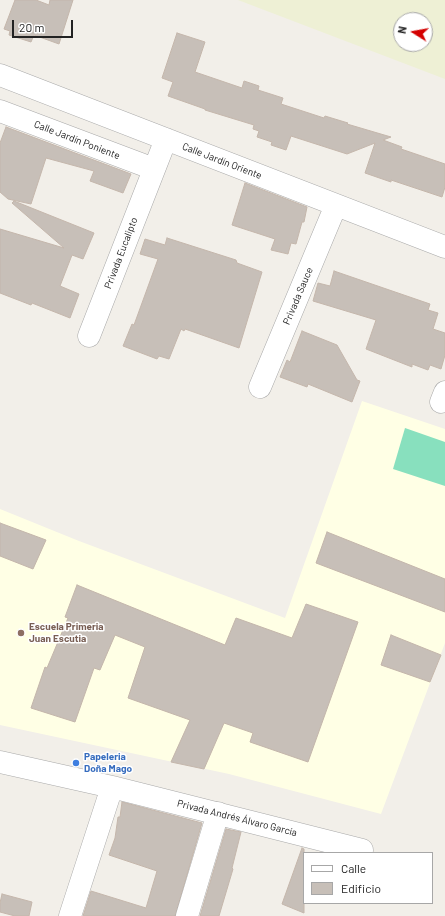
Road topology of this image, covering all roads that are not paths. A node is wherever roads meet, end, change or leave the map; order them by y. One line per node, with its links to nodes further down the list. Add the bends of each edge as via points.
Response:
1 (0, 74): 3 (street, Calle Jardín Oriente)
2 (0, 111): 4 (street, Calle Jardín Poniente)
3 (166, 139): 4 (street, Privada Eucalipto); 5 (street, Calle Jardín Oriente)
4 (154, 169): 7 (street, Privada Eucalipto)
5 (336, 205): 6 (street, Calle Jardín Oriente); 8 (street, Privada Sauce)
6 (445, 247)
7 (89, 336)
8 (260, 387)
9 (0, 762): 10 (street, Privada Andrés Álvaro García)
10 (112, 787): 11 (street, Privada Andrés Álvaro García); 13 (street)
11 (218, 813): 12 (street, Privada Andrés Álvaro García); 14 (street)
12 (362, 850)
13 (70, 916)
14 (187, 916)

